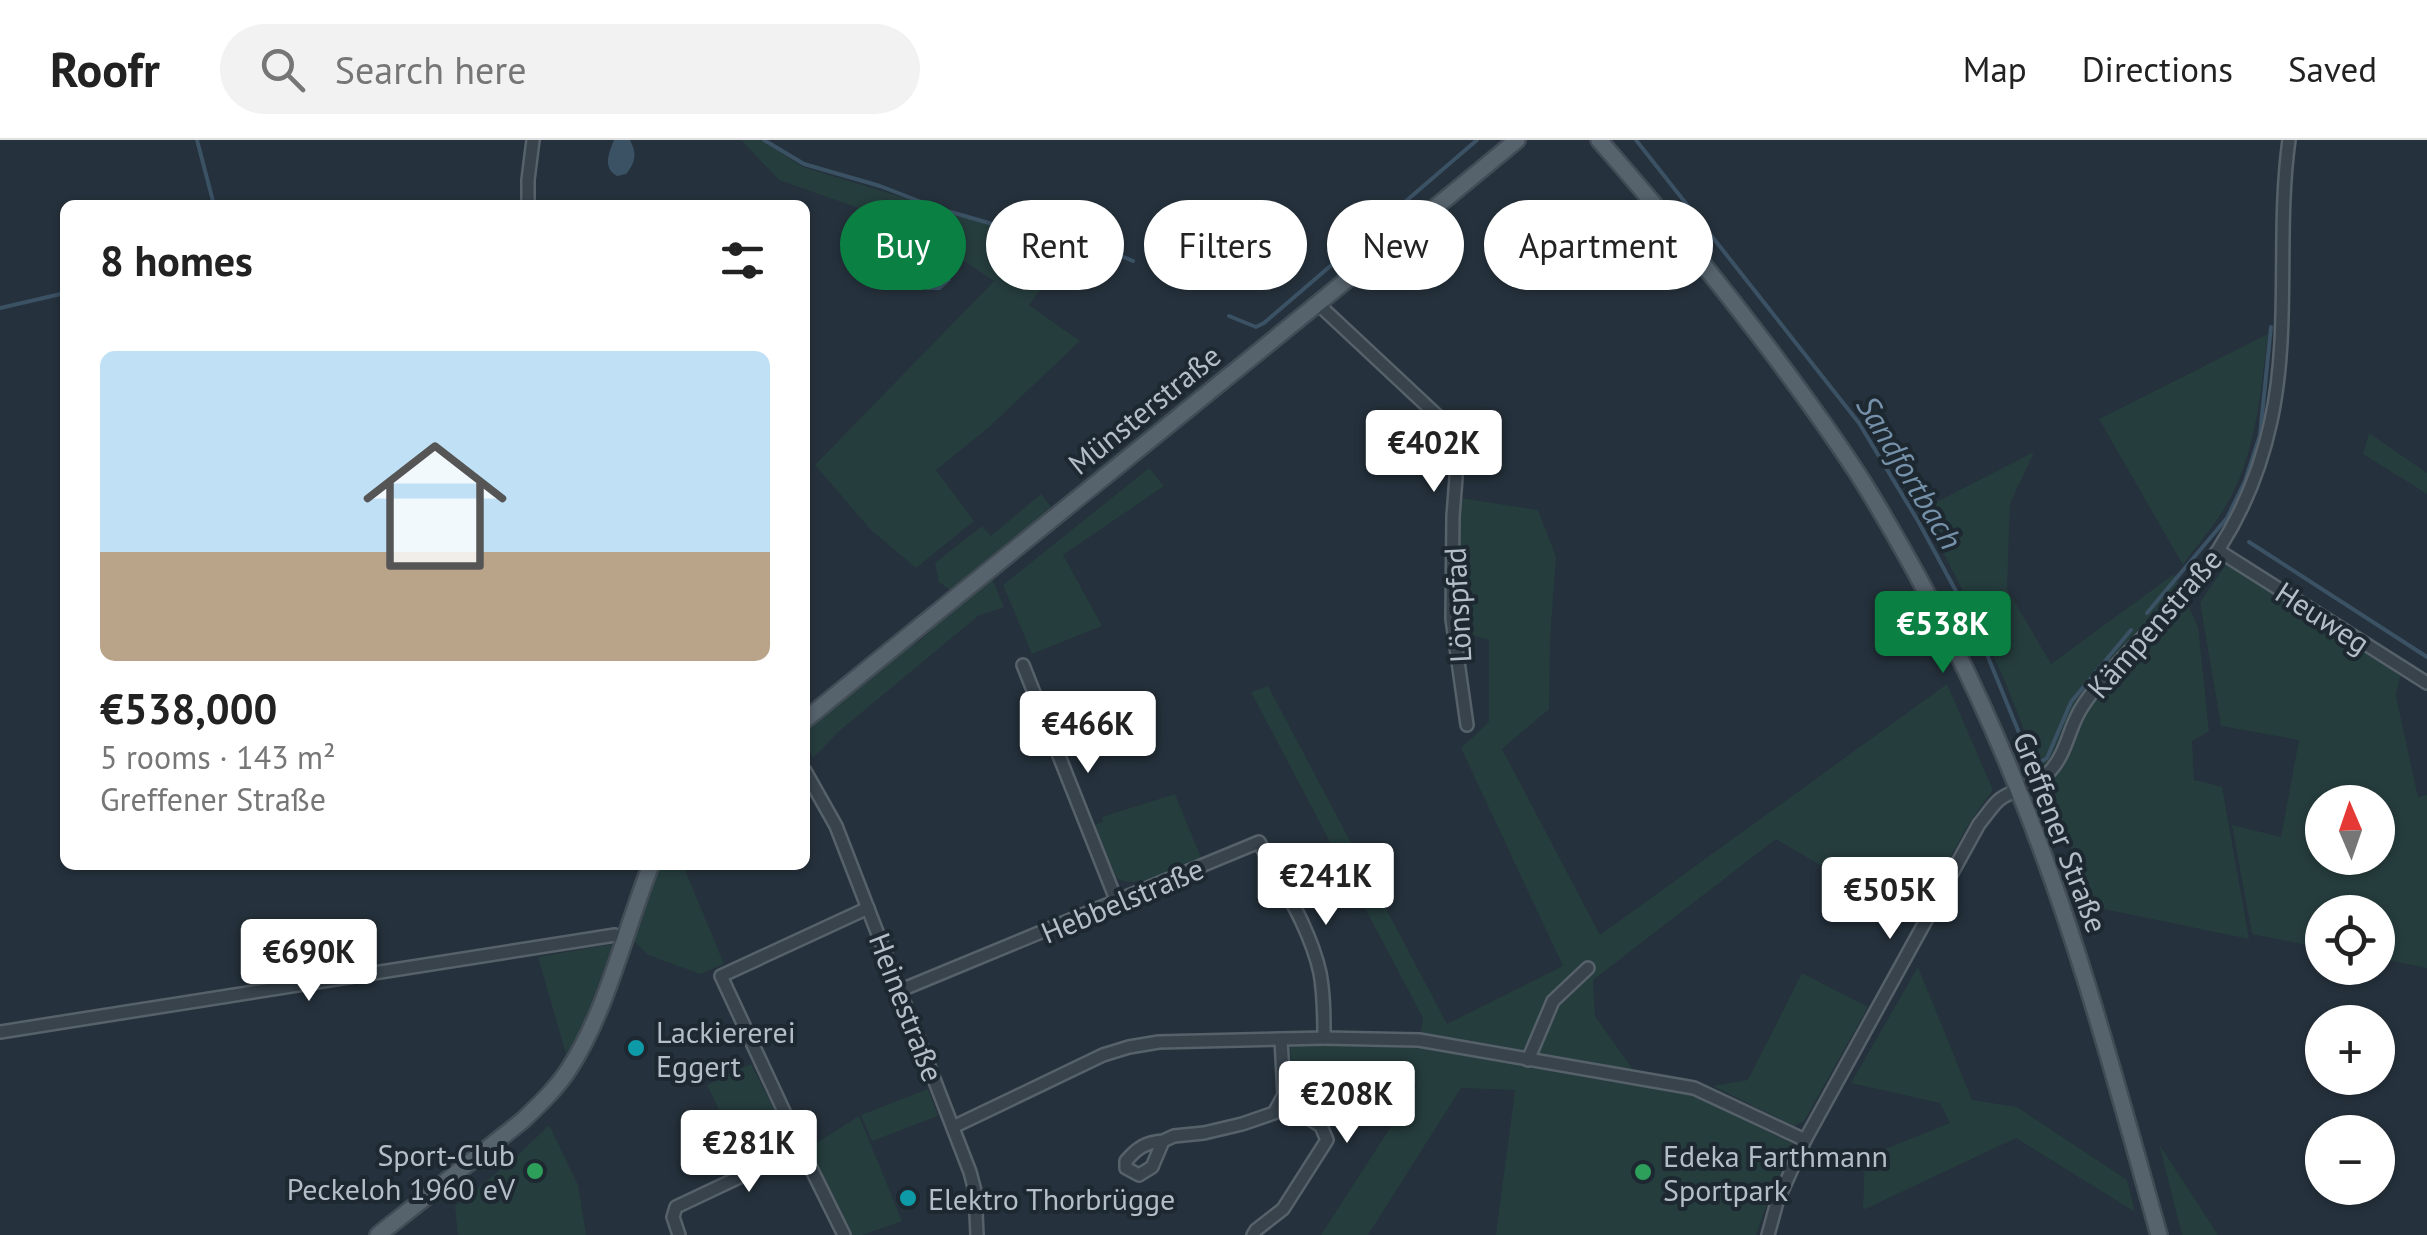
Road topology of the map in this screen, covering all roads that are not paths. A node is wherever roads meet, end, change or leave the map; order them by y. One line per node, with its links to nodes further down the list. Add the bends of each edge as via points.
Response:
1 (533, 140): 5 (street)
2 (1517, 140): 6 (main road, Münsterstraße)
3 (1599, 140): 13 (main road, Greffener Straße, via 1741,312 1862,482 1960,658)
4 (2289, 140): 7 (street, Kämpenstraße, via 2280,367 2271,422 2253,482)
5 (528, 200)
6 (1317, 303): 10 (main road, Münsterstraße); 11 (street, Lönspfad, via 1442,420 1456,441 1452,619)
7 (2219, 551): 9 (street, Heuweg); 13 (street, Kämpenstraße, via 2095,690 2049,773)
8 (1023, 665): 15 (street)
9 (2427, 684)
10 (810, 716)
11 (1467, 726)
12 (810, 788): 16 (street, Heinestraße, via 836,826)
13 (2019, 791): 26 (street, Kämpenstraße, via 2000,799 1980,824); 35 (main road, Greffener Straße, via 2080,958)
14 (650, 870): 17 (main road)
15 (1116, 902): 19 (street, Hebbelstraße); 21 (street, Hebbelstraße, via 1259,842 1320,972)
16 (868, 908): 19 (street, Heinestraße); 28 (street, via 721,976)
17 (624, 939): 20 (street, via 615,934); 29 (main road, via 590,1030 556,1087)
18 (1588, 968): 23 (street, via 1553,1000)
19 (902, 990): 25 (street, Heinestraße)
20 (0, 1032)
21 (1324, 1038): 22 (street); 23 (street, via 1419,1040)
22 (1282, 1039): 24 (street); 25 (street, via 1129,1046)
23 (1528, 1060): 26 (street, via 1694,1088)
24 (1284, 1095): 27 (street, via 1274,1113); 33 (street, via 1321,1126 1327,1140 1283,1208)
25 (953, 1127): 32 (street, Heinestraße, via 975,1190)
26 (1806, 1140): 34 (street, Kämpenstraße)
27 (1163, 1141)
28 (800, 1148): 30 (street, via 676,1207); 31 (street)
29 (378, 1235)
30 (679, 1235)
31 (844, 1235)
32 (978, 1235)
33 (1253, 1235)
34 (1768, 1235)
35 (2159, 1235)

